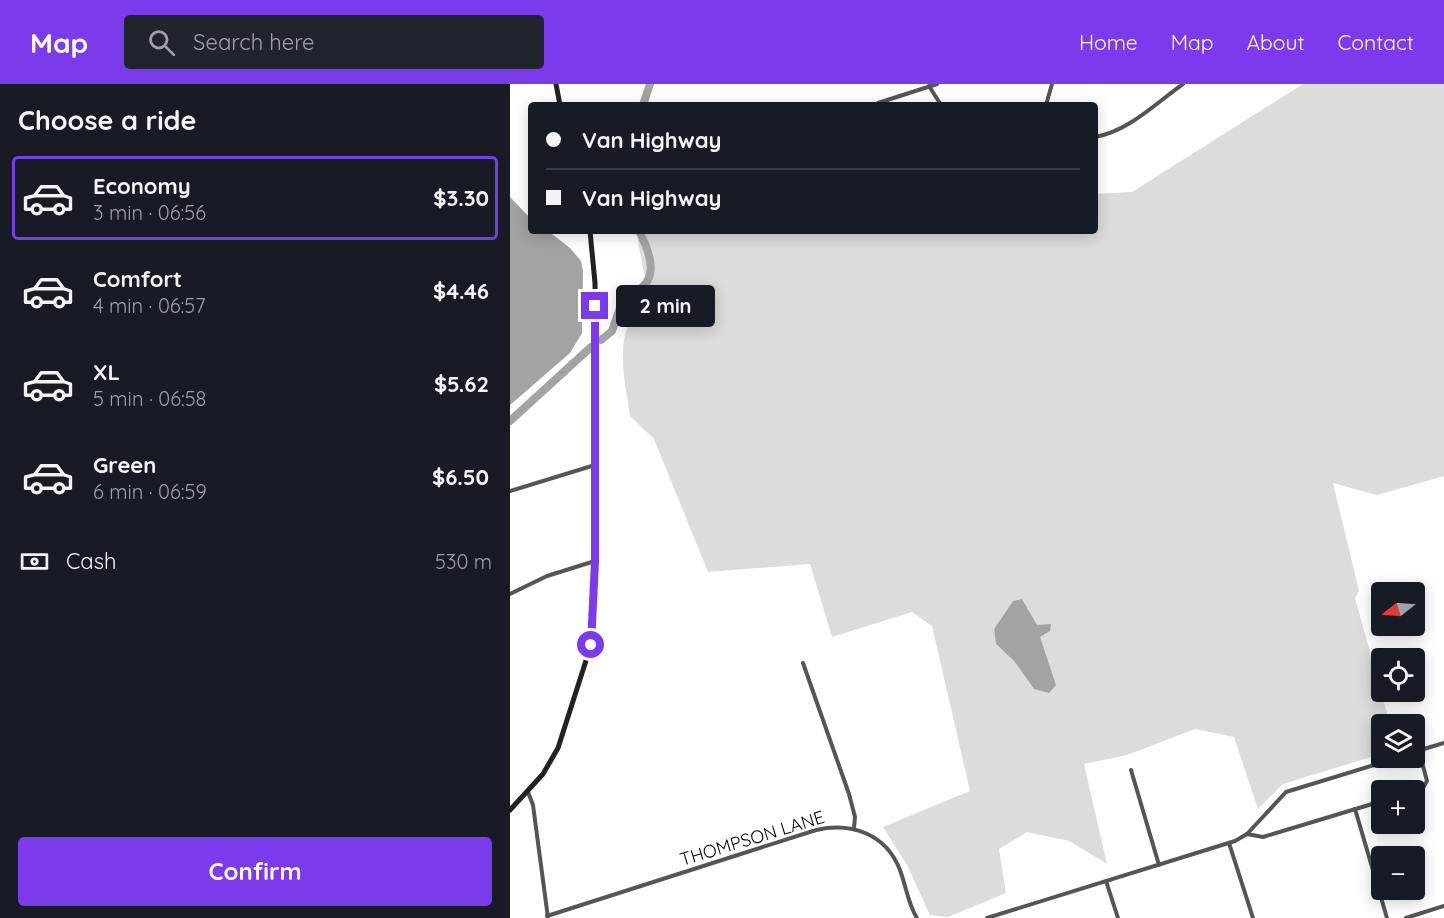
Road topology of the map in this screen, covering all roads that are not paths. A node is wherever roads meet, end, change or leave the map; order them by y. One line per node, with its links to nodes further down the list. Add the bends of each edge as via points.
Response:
1 (556, 84): 8 (main road)
2 (937, 84): 6 (street)
3 (1052, 84): 11 (street)
4 (1170, 84): 7 (street)
5 (1183, 84): 7 (street)
6 (929, 86): 9 (street); 10 (street)
7 (1172, 92): 12 (street, via 1121,128)
8 (559, 102)
9 (881, 102)
10 (939, 102)
11 (1047, 102)
12 (1098, 136)
13 (590, 234): 14 (main road, via 595,284)
14 (595, 465): 15 (street); 16 (main road)
15 (510, 491)
16 (595, 561): 17 (street, via 547,576); 25 (main road, via 588,658 558,748)
17 (510, 594)
18 (803, 663): 29 (street, via 849,794)
19 (1444, 743): 20 (street)
20 (1425, 749)
21 (1371, 766): 30 (street, via 1286,792)
22 (1422, 768): 24 (street)
23 (1131, 770): 32 (street)
24 (1425, 785)
25 (528, 792): 28 (main road); 35 (street)
26 (1371, 804): 27 (street)
27 (1355, 809): 30 (street, via 1263,837); 40 (street)
28 (510, 810)
29 (854, 828): 35 (street, THOMPSON LANE, via 816,830); 36 (street, via 874,837 893,855)
30 (1246, 834): 31 (street)
31 (1229, 843): 32 (street); 39 (street)
32 (1159, 865): 33 (street)
33 (1106, 881): 37 (street); 38 (street)
34 (1444, 906): 41 (street)
35 (548, 917)
36 (917, 918)
37 (987, 918)
38 (1118, 918)
39 (1253, 918)
40 (1387, 918)
41 (1406, 918)

